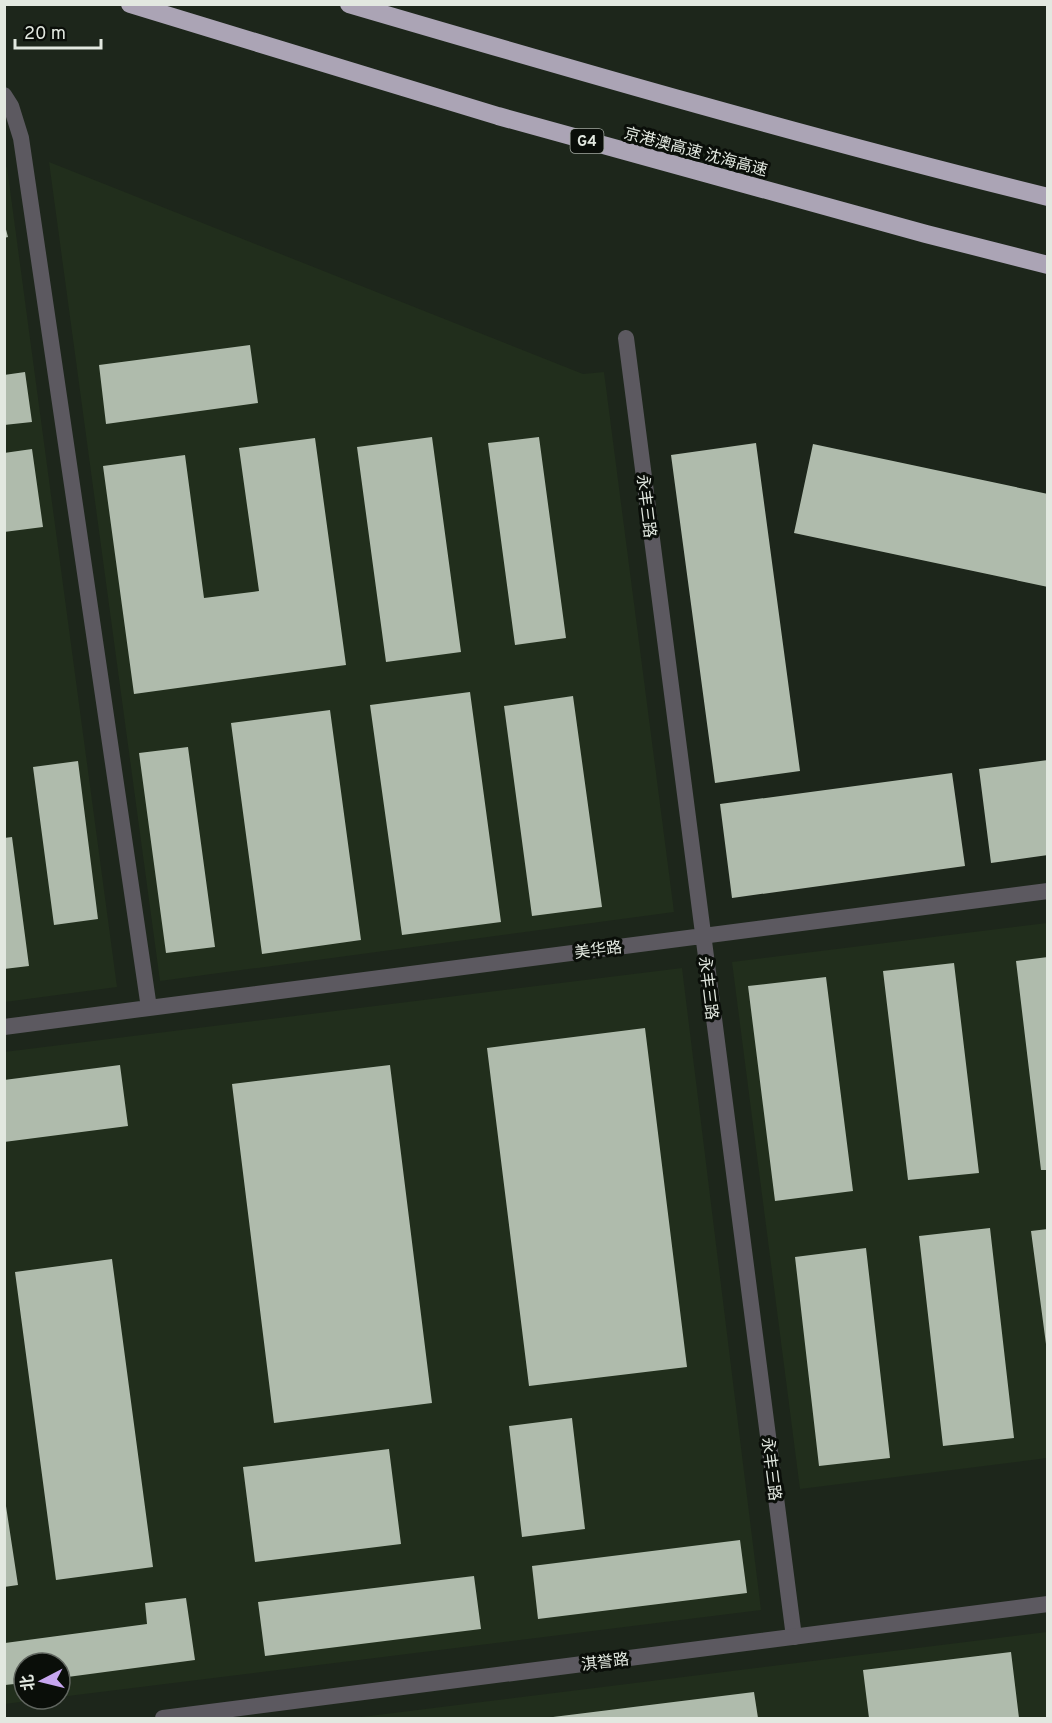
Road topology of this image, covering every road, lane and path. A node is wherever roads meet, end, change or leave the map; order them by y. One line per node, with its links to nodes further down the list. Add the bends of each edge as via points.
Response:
1 (130, 4): 5 (highway, 京港澳高速 沈海高速 / G4, via 498,116)
2 (350, 4): 4 (highway)
3 (4, 95): 9 (street, via 21,138)
4 (1047, 198)
5 (1047, 265)
6 (626, 338): 8 (street, 永丰三路)
7 (1047, 891): 8 (street, 美华路)
8 (703, 936): 9 (street, 美华路); 12 (street, 永丰三路)
9 (149, 1008): 10 (street, 美华路)
10 (4, 1026)
11 (1047, 1604): 12 (street, 淇誉路)
12 (794, 1637): 13 (street, 淇誉路)
13 (163, 1719)

